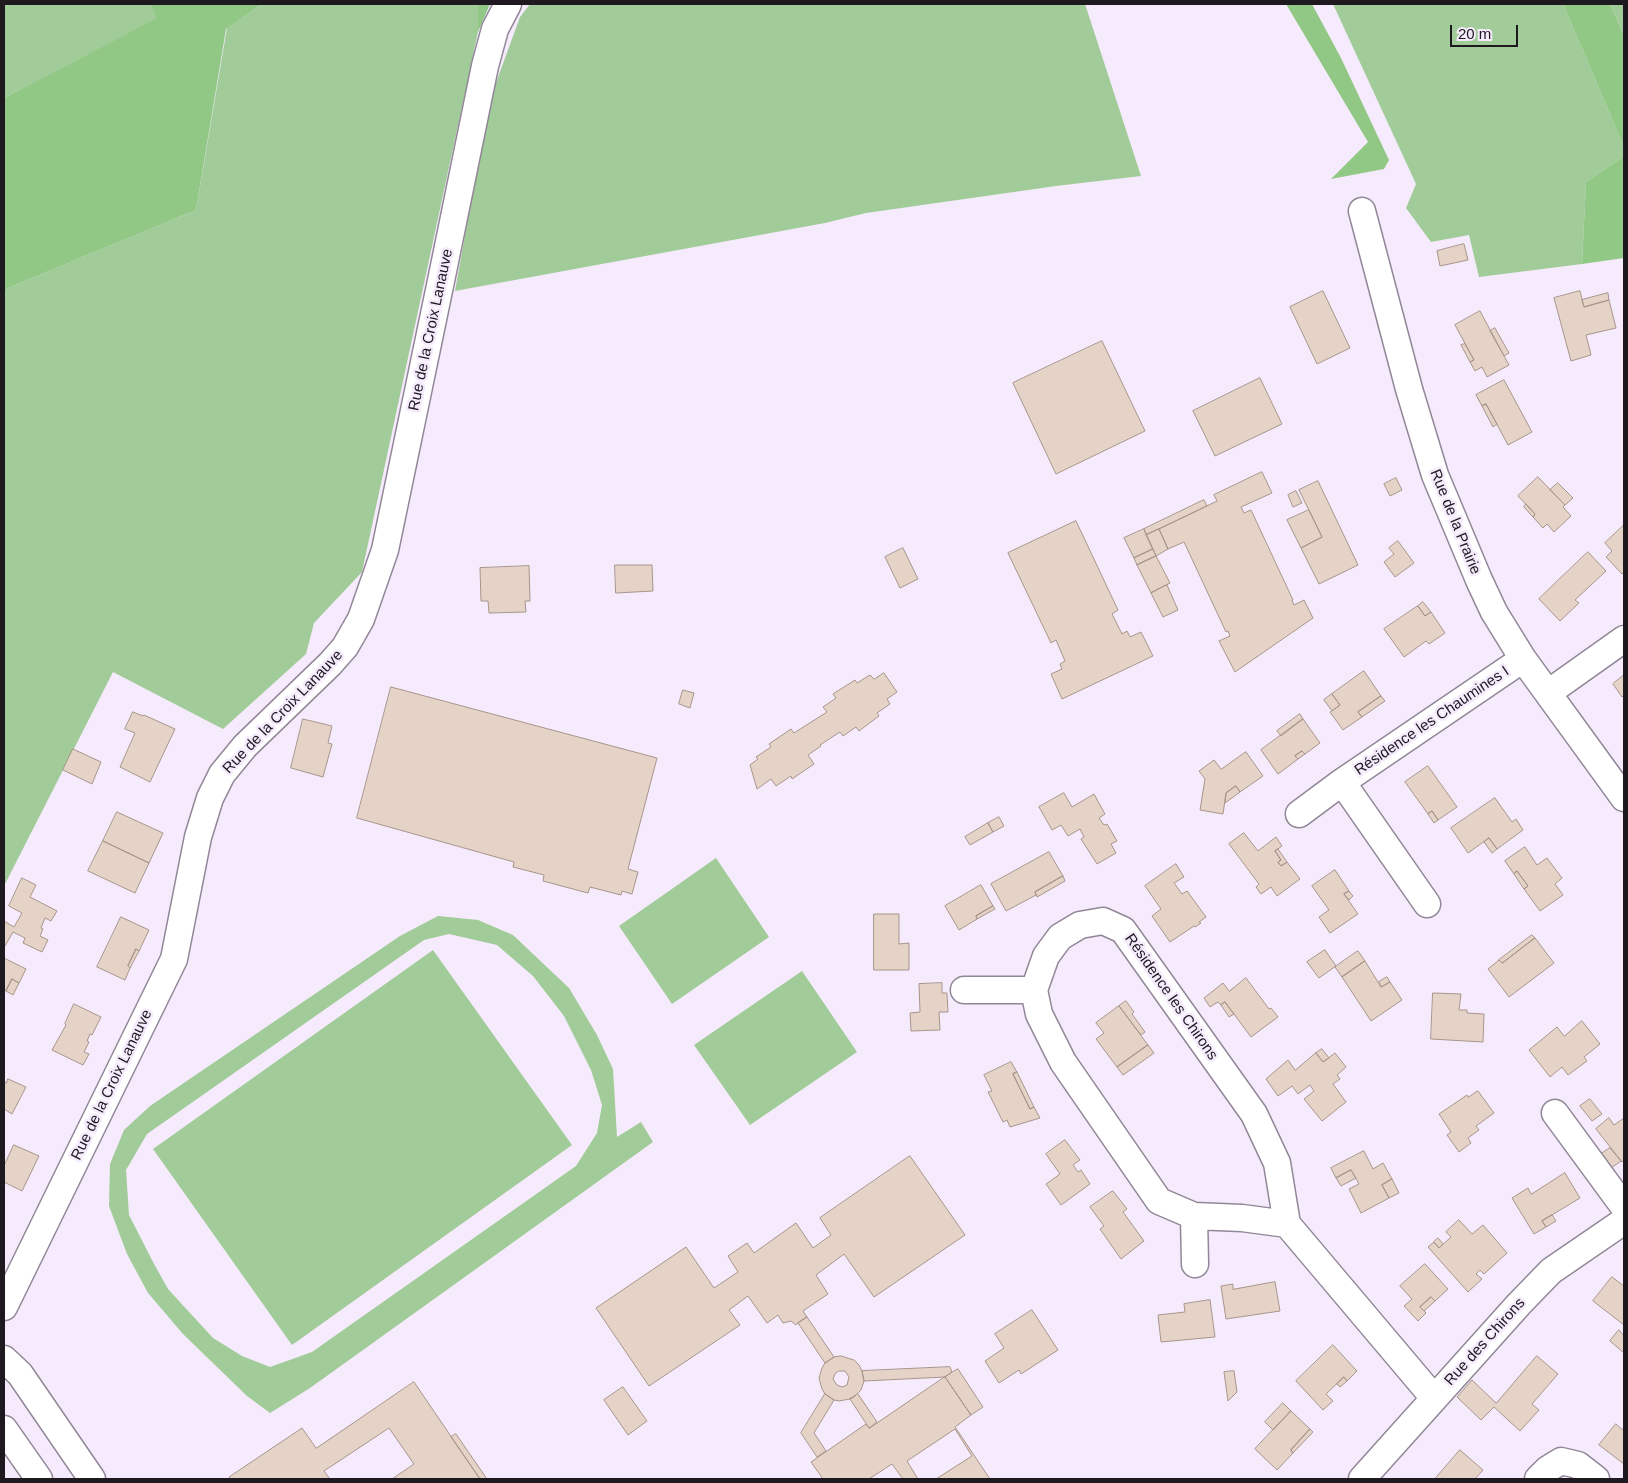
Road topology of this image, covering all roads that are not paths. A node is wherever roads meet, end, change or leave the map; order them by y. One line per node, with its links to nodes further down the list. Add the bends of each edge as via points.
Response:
1 (508, 4): 18 (street, Rue de la Croix Lanauve, via 495,29 484,66 384,550 361,619 345,647 245,746 222,774 210,798 198,838 174,959)
2 (1362, 211): 4 (street, Rue de la Prairie, via 1434,475 1494,612)
3 (1624, 639): 5 (street)
4 (1523, 659): 5 (street, Rue de la Prairie); 6 (street, Résidence les Chaumines I)
5 (1548, 692): 7 (street, Rue de la Prairie)
6 (1342, 782): 8 (street, Résidence les Chaumines I); 9 (street, Résidence les Chaumines I)
7 (1624, 798)
8 (1299, 814)
9 (1427, 904)
10 (964, 990): 11 (street)
11 (1034, 990): 14 (street, via 1039,1014 1063,1062 1159,1201); 16 (street, Résidence les Chirons, via 1046,956 1060,937 1080,925 1102,922 1123,930 1254,1114 1277,1163)
12 (1555, 1113): 13 (street)
13 (1624, 1207)
14 (1194, 1216): 16 (street); 17 (street)
15 (1624, 1221): 20 (street, Rue des Chirons, via 1551,1272)
16 (1287, 1224): 20 (street)
17 (1195, 1264)
18 (4, 1307)
19 (4, 1359): 23 (street, via 20,1374)
20 (1434, 1398): 24 (street, Rue des Chirons)
21 (4, 1428): 22 (street)
22 (39, 1479)
23 (92, 1479)
24 (1362, 1479)
25 (1538, 1479): 26 (street, via 1561,1462 1578,1465)
26 (1596, 1479)

